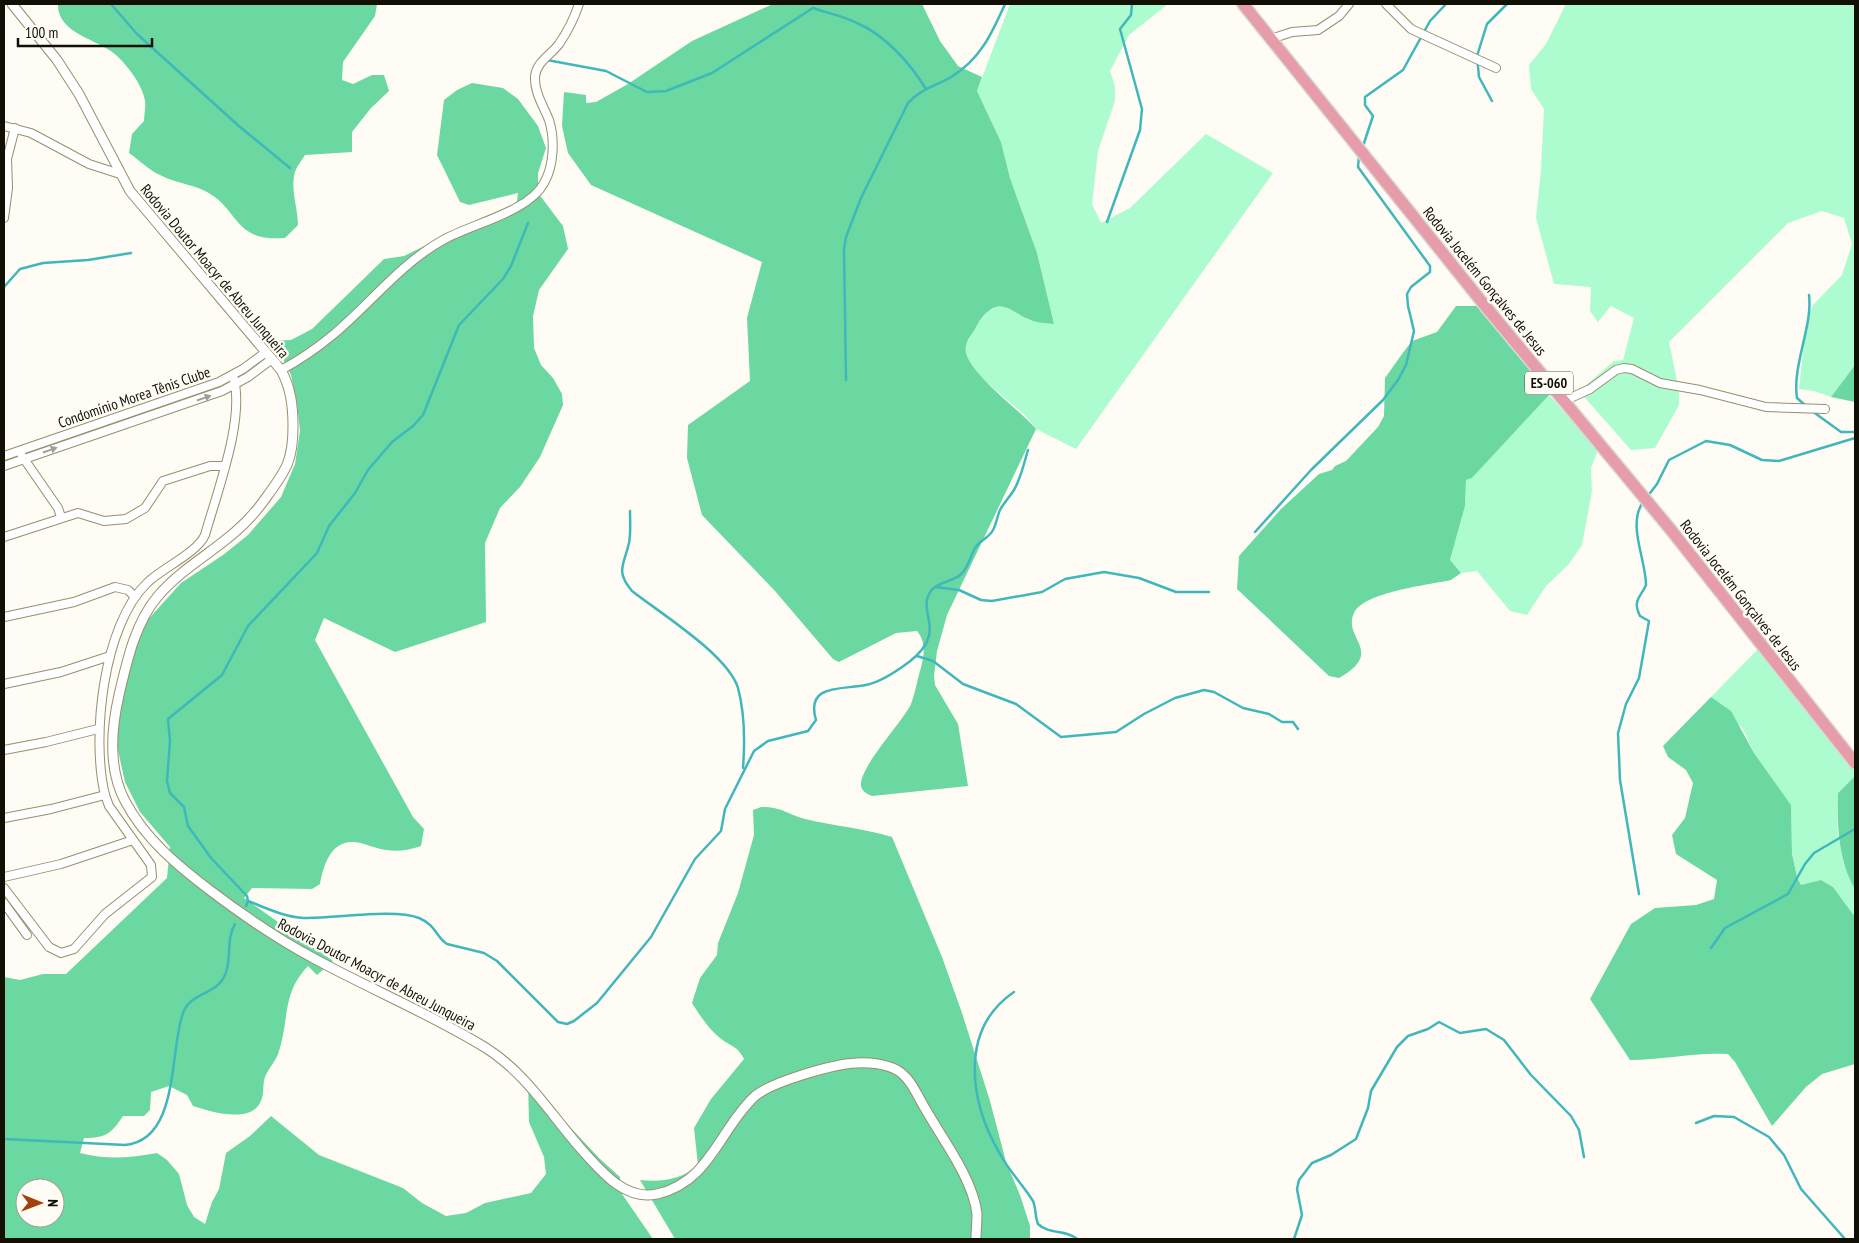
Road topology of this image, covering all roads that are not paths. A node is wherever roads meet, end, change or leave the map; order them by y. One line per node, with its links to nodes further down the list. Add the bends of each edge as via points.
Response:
1 (12, 4): 10 (street, Rodovia Doutor Moacyr de Abreu Junqueira, via 57,60 79,94)
2 (579, 4): 13 (street, via 573,22 540,64 536,74 552,146 551,164 542,188 525,203 443,240 416,258 336,333 309,355)
3 (1243, 4): 6 (main road, Rodovia Jocelém Gonçalves de Jesus / ES-060)
4 (1349, 4): 6 (street, via 1339,16 1318,30 1292,32)
5 (1386, 4): 7 (street, via 1412,30)
6 (1272, 39): 16 (main road, Rodovia Jocelém Gonçalves de Jesus / ES-060)
7 (1496, 68)
8 (4, 126): 9 (street)
9 (15, 128): 10 (street, via 50,142 89,164); 11 (street, via 7,159)
10 (120, 174): 12 (street, Rodovia Doutor Moacyr de Abreu Junqueira, via 142,206)
11 (4, 218)
12 (269, 355): 13 (street, Rodovia Doutor Moacyr de Abreu Junqueira); 14 (street, Condomínio Morea Tênis Clube); 15 (street, Condomínio Morea Tênis Clube)
13 (281, 370): 39 (street, Rodovia Doutor Moacyr de Abreu Junqueira, via 293,408 292,453 286,472 242,526 155,599 131,647 113,719 112,745 124,800 140,824 173,863 277,937 489,1050 523,1077 582,1150 612,1181 633,1195 654,1195 682,1185 707,1164 736,1115 759,1092 802,1076 857,1063 897,1070 913,1084 969,1185 977,1212)
14 (233, 376): 15 (street); 18 (street, Condomínio Morea Tênis Clube)
15 (236, 384): 20 (street, Condomínio Morea Tênis Clube, one-way to 15); 22 (street, via 237,414)
16 (1564, 401): 17 (street, via 1624,368 1660,383 1766,407); 31 (main road, Rodovia Jocelém Gonçalves de Jesus / ES-060, via 1671,530)
17 (1825, 409)
18 (20, 451): 19 (street, Condomínio Morea Tênis Clube); 20 (street)
19 (4, 456)
20 (23, 459): 21 (street, Condomínio Morea Tênis Clube); 23 (street)
21 (4, 466)
22 (224, 466): 23 (street, via 205,467 163,481 145,508 126,520 104,521 82,513); 25 (street, via 204,539 154,576)
23 (61, 517): 24 (street)
24 (4, 537)
25 (135, 597): 26 (street, via 128,590 115,587 74,602); 27 (street)
26 (4, 617)
27 (110, 656): 28 (street, via 62,672); 29 (street)
28 (4, 684)
29 (98, 729): 30 (street); 32 (street)
30 (4, 750)
31 (1855, 763)
32 (105, 796): 33 (street); 34 (street, via 108,806)
33 (4, 818)
34 (133, 840): 35 (street, via 61,864); 36 (street, via 151,865 152,877 105,914 70,951 56,952 49,947)
35 (4, 877)
36 (4, 888)
37 (4, 903): 38 (street)
38 (27, 935)
39 (976, 1239)

